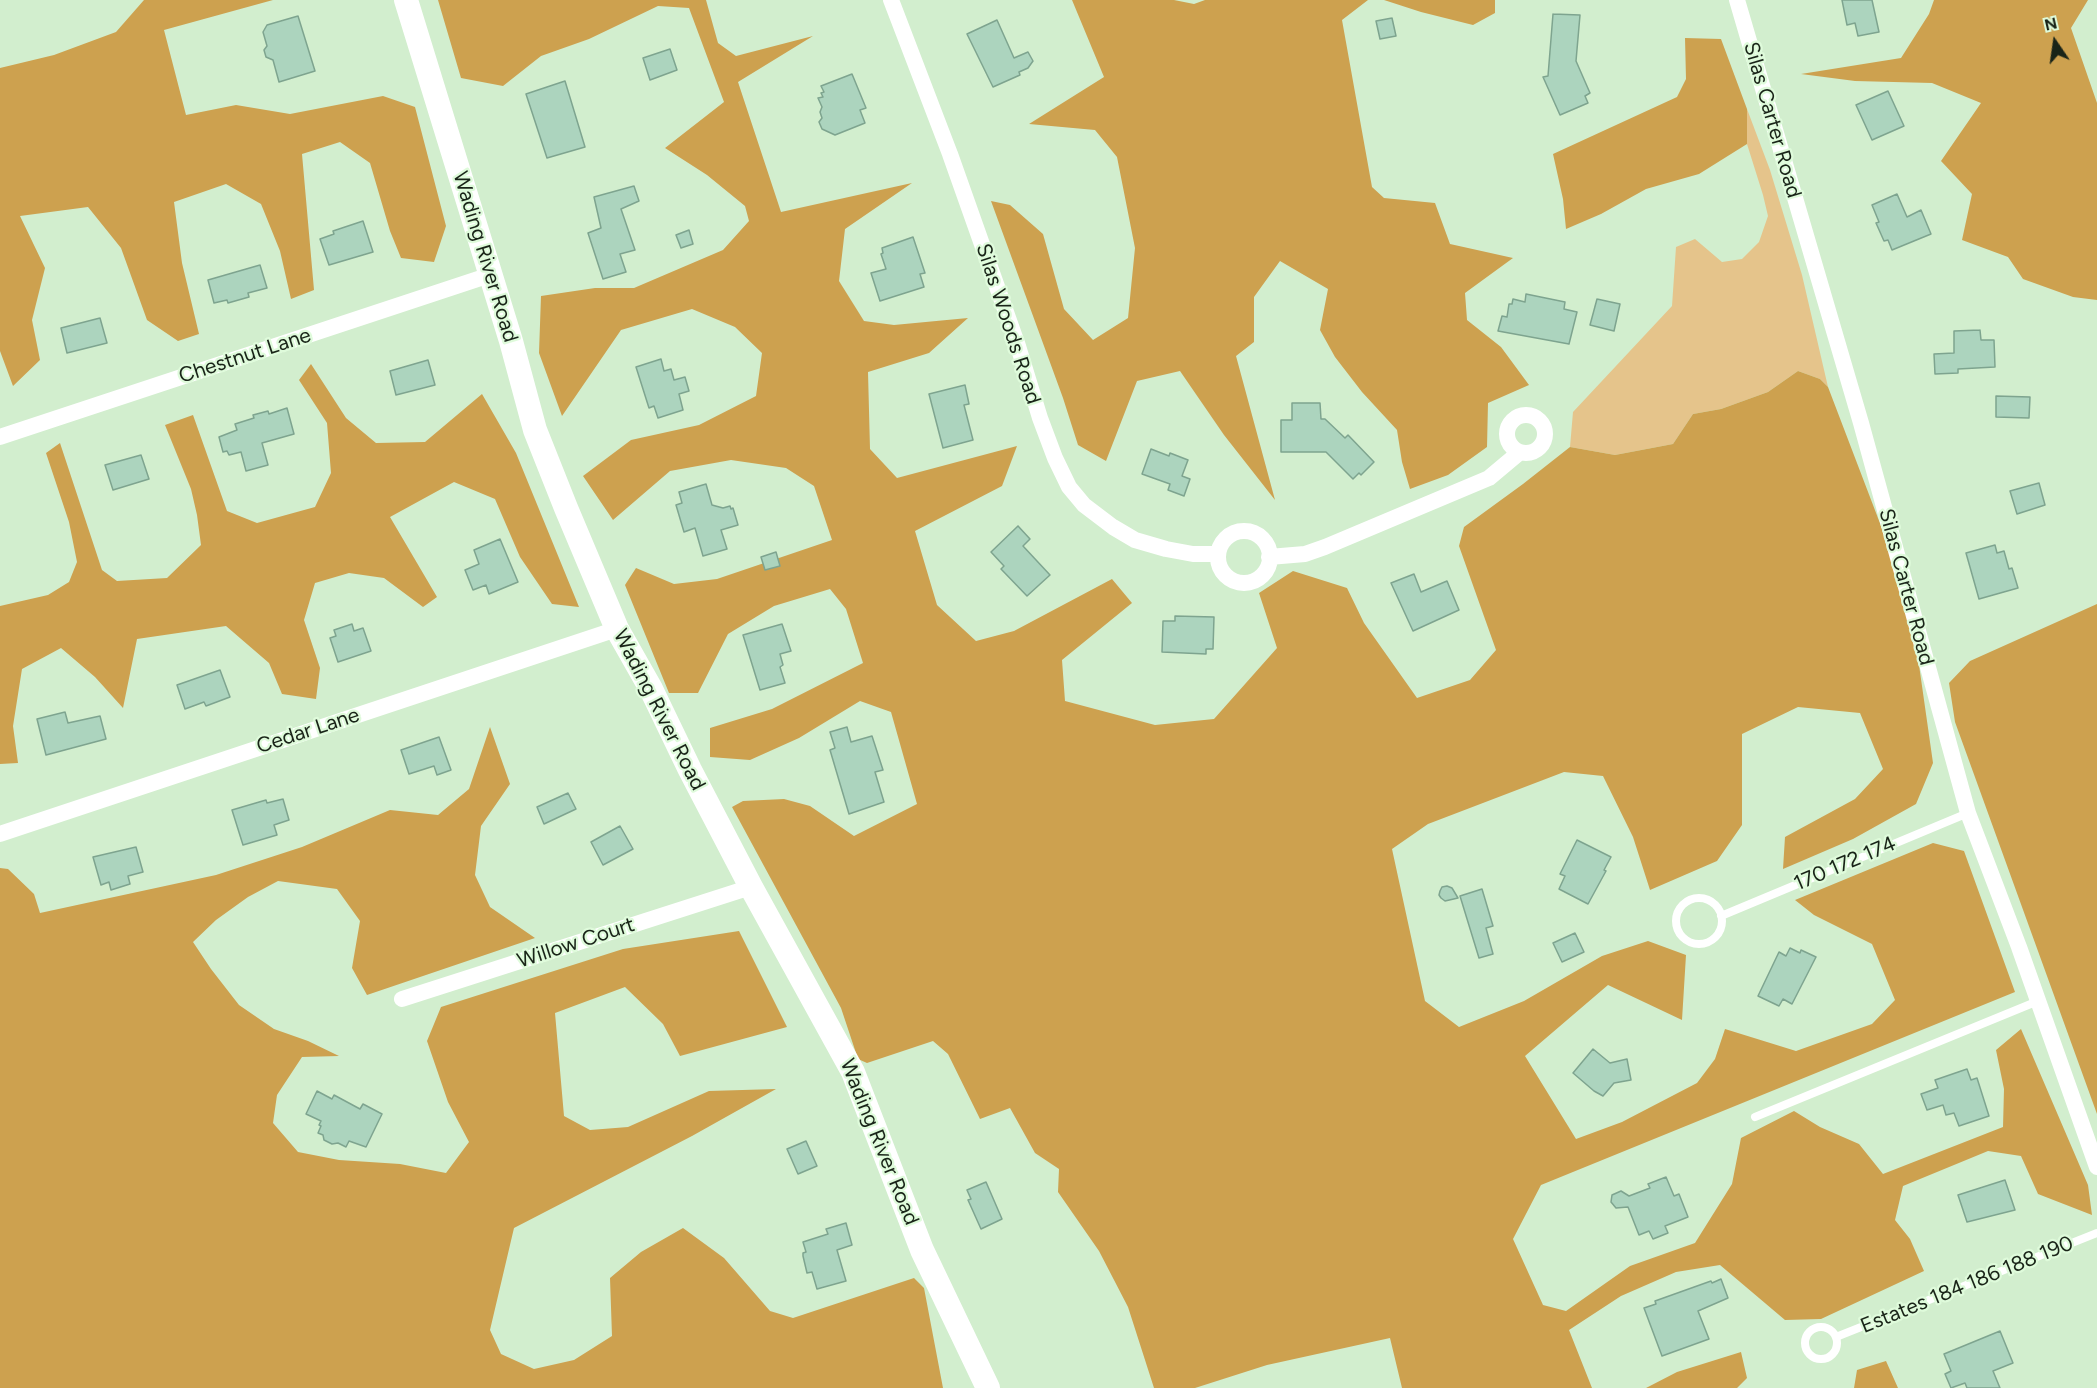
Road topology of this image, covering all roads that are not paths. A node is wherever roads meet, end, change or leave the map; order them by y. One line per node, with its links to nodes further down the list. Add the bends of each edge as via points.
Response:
1 (406, 0): 4 (main road, Wading River Road)
2 (891, 0): 7 (street, Silas Woods Road, via 954,166 1040,418 1069,487 1084,505 1135,540 1184,552)
3 (1737, 0): 10 (street, Silas Carter Road, via 1861,423)
4 (490, 275): 5 (street, Chestnut Lane); 9 (main road, Wading River Road, via 535,430)
5 (0, 437)
6 (1520, 452): 8 (street, via 1488,478 1325,547 1305,554)
7 (1218, 554): 8 (street, via 1231,534 1247,531 1262,539); 8 (street, via 1222,571 1235,582 1244,583 1266,571)
8 (1269, 557)
9 (616, 629): 11 (street, Cedar Lane); 12 (main road, Wading River Road, via 651,689)
10 (1968, 813): 13 (lane, 170 172 174); 15 (street, Silas Carter Road)
11 (0, 834)
12 (751, 886): 14 (street, Willow Court); 20 (main road, Wading River Road, via 853,1072 922,1250)
13 (1721, 916): 13 (lane, via 1714,904 1693,899 1681,907 1677,928 1694,943 1709,942 1720,931)
14 (402, 999)
15 (2038, 1000): 16 (lane); 17 (street, Silas Carter Road)
16 (1755, 1117)
17 (2097, 1167)
18 (2097, 1233): 19 (lane, Estates 184 186 188 190)
19 (1836, 1337)
20 (988, 1388)

